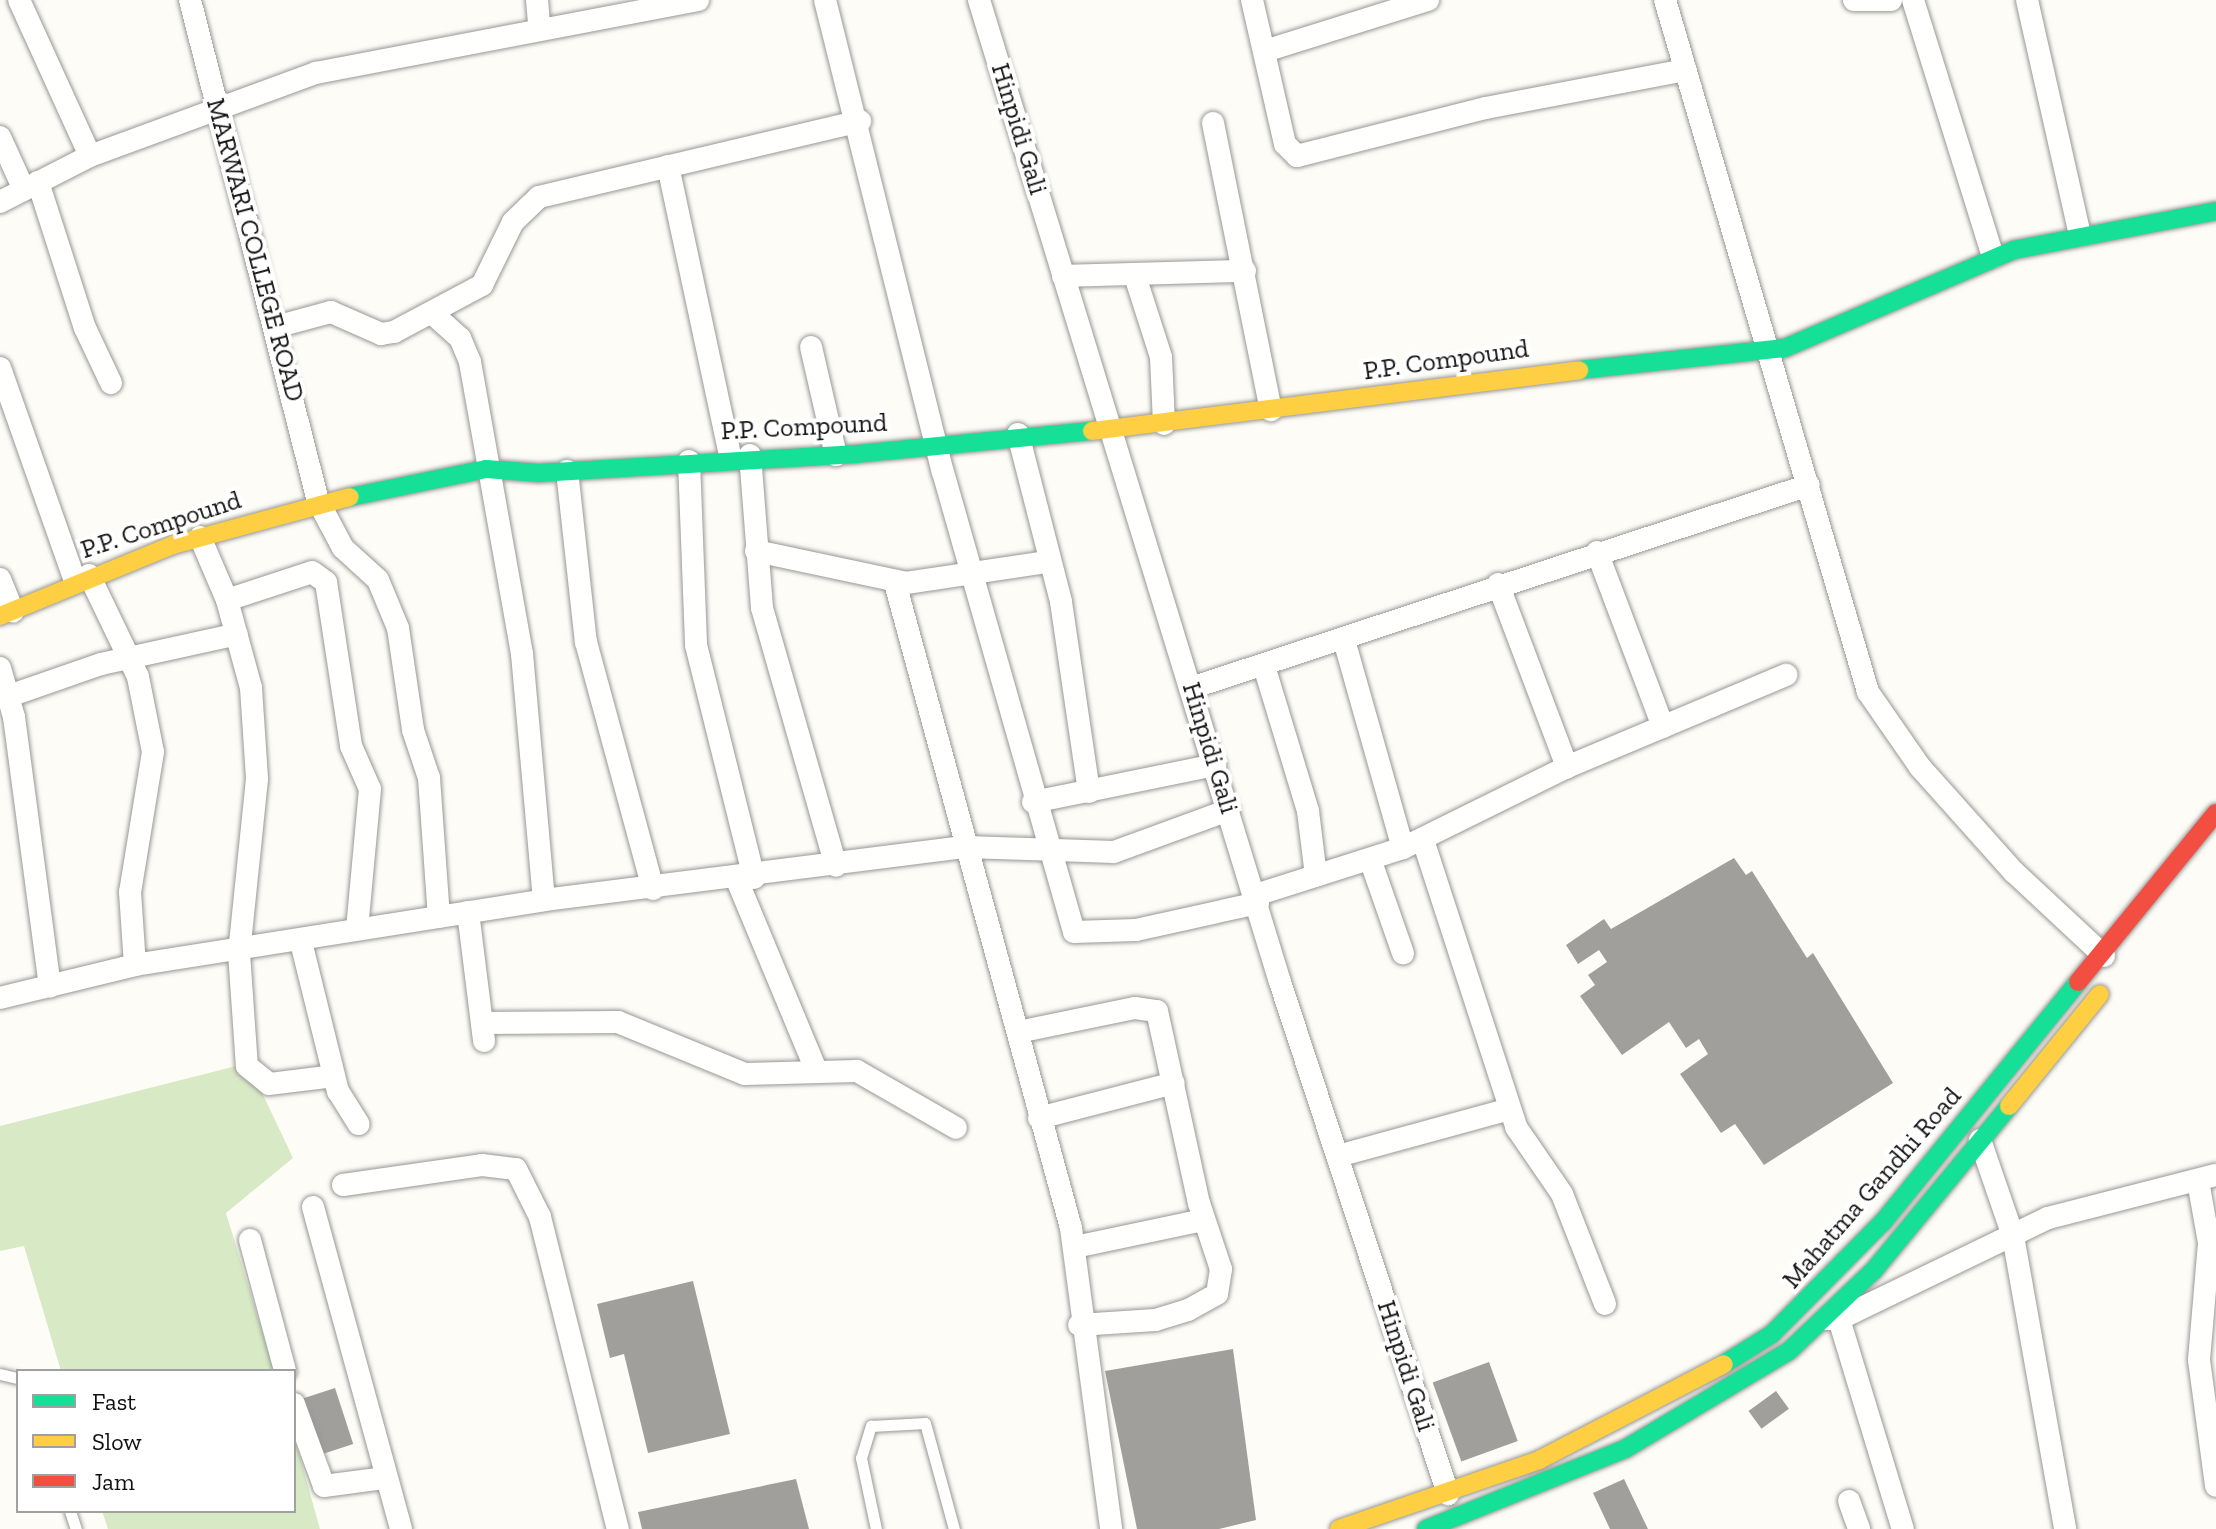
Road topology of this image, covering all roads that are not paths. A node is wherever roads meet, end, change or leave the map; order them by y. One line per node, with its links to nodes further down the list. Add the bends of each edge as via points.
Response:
1 (19, 0): 21 (street)
2 (190, 0): 17 (street, MARWARI COLLEGE ROAD)
3 (537, 0): 14 (street)
4 (698, 0): 14 (street)
5 (825, 0): 18 (street)
6 (979, 0): 29 (street, Hinpidi Gali)
7 (1252, 0): 15 (street)
8 (1428, 0): 15 (street)
9 (1665, 0): 16 (street)
10 (1854, 0): 11 (street)
11 (1891, 0)
12 (1913, 0): 27 (street)
13 (2027, 0): 26 (street)
14 (539, 25): 17 (street, via 352,63)
15 (1265, 51): 16 (street, via 1285,144 1297,156 1486,108)
16 (1685, 70): 34 (street)
17 (216, 108): 21 (street); 32 (street, MARWARI COLLEGE ROAD)
18 (860, 121): 22 (street); 41 (street)
19 (1213, 123): 28 (street)
20 (0, 137): 23 (street)
21 (90, 156): 23 (street)
22 (668, 166): 31 (street, via 562,188 524,206 482,285); 42 (street)
23 (31, 186): 24 (street); 36 (street)
24 (0, 202)
25 (2216, 211): 26 (street, P.P. Compound)
26 (2080, 235): 27 (street, P.P. Compound)
27 (1993, 257): 34 (street, P.P. Compound)
28 (1245, 271): 30 (street); 37 (street)
29 (1063, 276): 30 (street); 39 (street, Hinpidi Gali)
30 (1135, 276): 38 (street, via 1161,357)
31 (432, 313): 32 (street, via 381,334 331,312); 45 (street, via 466,347)
32 (279, 326): 48 (street, MARWARI COLLEGE ROAD)
33 (811, 347): 43 (street)
34 (1771, 350): 37 (street, P.P. Compound, via 1700,364 1630,363); 47 (street)
35 (0, 368): 54 (street)
36 (111, 383)
37 (1271, 410): 38 (street, P.P. Compound)
38 (1164, 424): 39 (street, P.P. Compound)
39 (1109, 430): 40 (street, P.P. Compound); 66 (street, Hinpidi Gali)
40 (1018, 434): 41 (street, P.P. Compound); 52 (street)
41 (936, 443): 43 (street, P.P. Compound); 53 (street)
42 (740, 455): 43 (street, P.P. Compound); 44 (street, P.P. Compound); 50 (street)
43 (836, 455)
44 (689, 461): 46 (street, P.P. Compound); 81 (street, via 696,645)
45 (486, 469): 46 (street, P.P. Compound); 48 (street, P.P. Compound); 84 (street, via 534,744)
46 (567, 471): 82 (street, via 586,642)
47 (1809, 485): 51 (street); 91 (street, via 1857,664 1889,726 2023,882)
48 (318, 501): 49 (street, P.P. Compound); 86 (street, MARWARI COLLEGE ROAD, via 343,548 378,580 396,618 413,730 429,778)
49 (200, 537): 54 (street, P.P. Compound); 58 (street)
50 (756, 551): 56 (street); 79 (street, via 769,639)
51 (1597, 552): 57 (street); 68 (street)
52 (1047, 562): 53 (street); 71 (street, via 1061,602)
53 (972, 576): 56 (street); 72 (street)
54 (82, 578): 59 (street, P.P. Compound); 62 (street)
55 (0, 579): 59 (street)
56 (895, 583): 77 (street)
57 (1498, 584): 61 (street); 70 (street)
58 (227, 600): 60 (street); 87 (street, via 312,572 326,582 351,746 370,789)
59 (6, 613)
60 (237, 634): 62 (street); 89 (street, via 251,688 257,764)
61 (1344, 640): 63 (street); 76 (street)
62 (131, 657): 67 (street); 92 (street, via 153,752 148,817 131,878)
63 (1264, 666): 66 (street); 80 (street, via 1308,811)
64 (0, 668): 67 (street)
65 (1786, 675): 68 (street)
66 (1191, 688): 69 (street, Hinpidi Gali)
67 (9, 696): 94 (street)
68 (1663, 727): 70 (street)
69 (1215, 765): 71 (street); 73 (street, Hinpidi Gali)
70 (1567, 767): 76 (street)
71 (1089, 792): 72 (street)
72 (1033, 802): 75 (street)
73 (1229, 810): 75 (street, via 1114,852); 83 (street, Hinpidi Gali)
74 (2216, 813): 91 (street, Mahatma Gandhi Road)
75 (1046, 844): 77 (street); 83 (street, via 1074,932 1136,930)
76 (1413, 844): 78 (street); 100 (street)
77 (966, 847): 79 (street); 96 (street)
78 (1370, 859): 80 (street); 90 (street)
79 (836, 866): 81 (street)
80 (1316, 876): 83 (street)
81 (745, 879): 82 (street); 97 (street)
82 (653, 889): 84 (street)
83 (1257, 899): 105 (street, Hinpidi Gali)
84 (544, 900): 85 (street)
85 (468, 912): 86 (street); 97 (street, via 483,1032 618,1022 745,1074)
86 (439, 917): 87 (street)
87 (357, 929): 88 (street)
88 (301, 942): 89 (street); 98 (street)
89 (239, 953): 92 (street); 98 (street, via 250,1074 269,1084)
90 (1403, 953)
91 (2104, 956): 121 (street, Mahatma Gandhi Road, via 1857,1253 1772,1334 1666,1399)
92 (135, 965): 94 (street)
93 (2110, 981): 104 (street, Mahatma Gandhi Road)
94 (50, 987): 95 (street)
95 (0, 998)
96 (1018, 1032): 99 (street, via 1149,1007 1163,1020); 101 (street)
97 (816, 1070): 103 (street, via 857,1071)
98 (334, 1076): 102 (street)
99 (1174, 1083): 101 (street); 109 (street)
100 (1510, 1109): 105 (street); 113 (street, via 1562,1194)
101 (1039, 1118): 112 (street)
102 (359, 1124)
103 (956, 1128)
104 (1980, 1140): 110 (street); 114 (street, Mahatma Gandhi Road)
105 (1338, 1156): 121 (street, Hinpidi Gali)
106 (2207, 1178): 110 (street, via 2048,1218); 117 (street, via 2209,1243 2198,1322)
107 (343, 1185): 125 (street, via 482,1165 516,1169 540,1217)
108 (313, 1207): 119 (street)
109 (1203, 1220): 112 (street); 115 (street, via 1221,1269 1217,1294 1155,1320)
110 (2013, 1236): 114 (street, via 1941,1264); 133 (street)
111 (250, 1240): 116 (street)
112 (1075, 1247): 115 (street)
113 (1605, 1304)
114 (1832, 1319): 123 (street, Mahatma Gandhi Road, via 1745,1384 1690,1415); 132 (street)
115 (1079, 1325): 128 (street)
116 (284, 1369)
117 (2209, 1386): 120 (street)
118 (296, 1409): 119 (street, via 324,1486)
119 (385, 1478): 124 (street)
120 (2216, 1486)
121 (1448, 1494): 123 (street); 129 (street, Mahatma Gandhi Road)
122 (1849, 1501): 131 (street)
123 (1470, 1523): 130 (street, Mahatma Gandhi Road)
124 (401, 1529)
125 (618, 1529)
126 (876, 1529): 127 (lane, via 861,1458 871,1426 925,1423)
127 (954, 1529)
128 (1111, 1529)
129 (1339, 1529)
130 (1426, 1529)
131 (1859, 1529)
132 (1903, 1529)
133 (2065, 1529)

